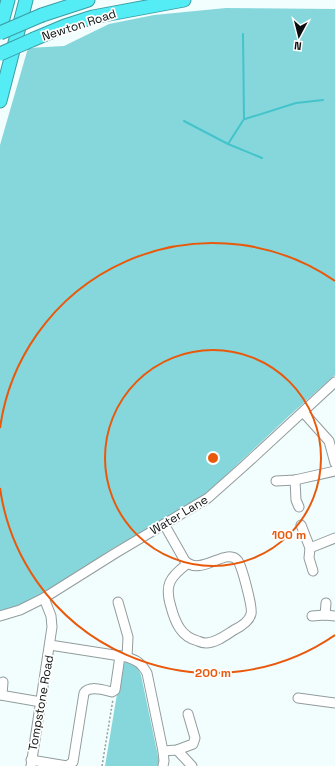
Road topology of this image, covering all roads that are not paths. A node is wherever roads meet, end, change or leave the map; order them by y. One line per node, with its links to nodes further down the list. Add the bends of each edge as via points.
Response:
1 (8, 0): 5 (highway)
2 (25, 0): 8 (highway); 9 (highway)
3 (88, 0): 6 (highway, Newton Road, bridge, via 42,15)
4 (184, 0): 7 (highway, Newton Road, bridge, via 93,17)
5 (0, 30)
6 (0, 33)
7 (0, 54)
8 (0, 75)
9 (0, 101)
10 (335, 382): 11 (street, Water Lane)
11 (303, 412): 12 (street, via 329,441); 17 (street, Water Lane, via 208,498)
12 (335, 463)
13 (335, 471): 14 (street)
14 (295, 480): 15 (street); 16 (street)
15 (276, 481)
16 (299, 507)
17 (164, 524): 21 (street); 23 (street, Water Lane)
18 (301, 525): 20 (street)
19 (335, 538): 20 (street)
20 (310, 548): 22 (street)
21 (187, 564): 21 (street, via 204,565 224,557 237,560 251,606 251,615 247,621 215,641 206,643 184,634 174,619 168,587 172,577)
22 (313, 571)
23 (44, 598): 27 (street, Water Lane, via 20,610); 30 (street, Tompstone Road, via 51,616)
24 (118, 602): 31 (street, via 128,637)
25 (326, 603): 26 (street)
26 (325, 615): 28 (street); 29 (street)
27 (0, 616)
28 (312, 616)
29 (335, 616)
30 (50, 645): 31 (street, Tompstone Road); 35 (street, Tompstone Road)
31 (123, 657): 39 (street, Tompstone Road, via 137,661 147,673); 41 (street, Tompstone Road, via 115,690 112,692 91,689 84,693 73,762)
32 (3, 682): 33 (street)
33 (1, 695): 35 (street)
34 (298, 698): 36 (street)
35 (41, 702): 40 (street, Tompstone Road)
36 (335, 703)
37 (188, 714): 38 (street, via 195,738 193,744)
38 (177, 750): 39 (street); 43 (street)
39 (163, 751): 42 (street, Tompstone Road)
40 (31, 763): 41 (street, Tompstone Road)
41 (67, 766)
42 (163, 766)
43 (192, 766)

